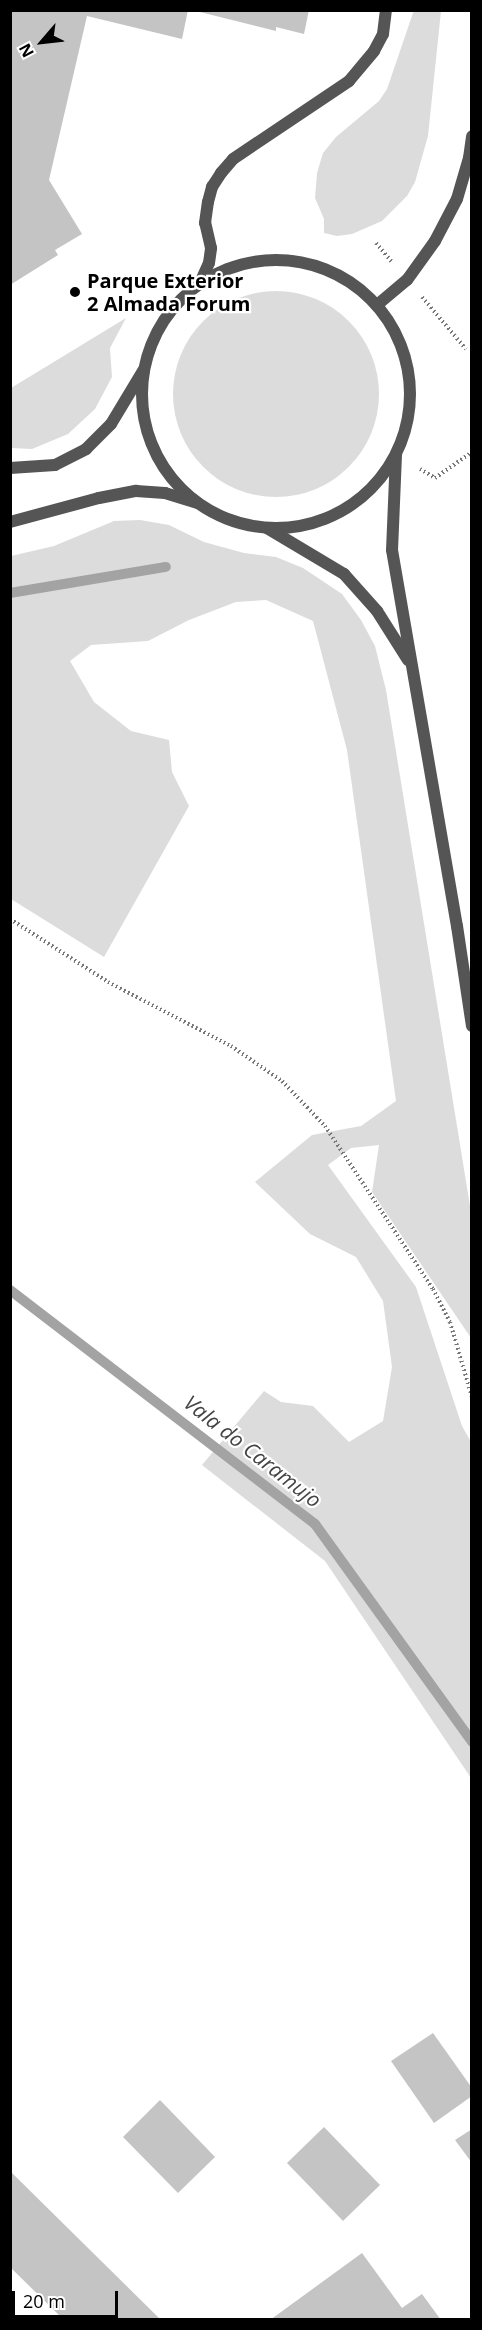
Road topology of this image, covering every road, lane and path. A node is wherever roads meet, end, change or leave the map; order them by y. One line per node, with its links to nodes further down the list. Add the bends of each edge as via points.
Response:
1 (386, 10): 3 (street, via 383,34 367,62 349,81 233,159 221,173 208,202 205,223 211,248)
2 (471, 136): 4 (street, via 457,199 435,241 407,280)
3 (200, 283): 4 (street, via 234,266 290,260 315,265 350,282); 5 (street, via 173,307 154,337)
4 (377, 305): 7 (street, via 406,363 410,408)
5 (143, 371): 8 (street, via 111,424 86,449 55,465); 9 (street, via 142,402 152,446 172,479)
6 (471, 452): 7 (path, via 435,478)
7 (396, 455): 11 (street, via 378,482 352,505 309,524); 12 (street, via 392,550)
8 (10, 468)
9 (198, 503): 10 (street, via 165,493 136,491); 11 (street, via 234,521)
10 (10, 522)
11 (267, 528): 12 (street, via 344,574 377,610)
12 (412, 666): 14 (street)
13 (10, 919): 15 (path, via 108,981 231,1046 282,1081 325,1126 433,1289 450,1322)
14 (471, 1026)
15 (471, 1397)

